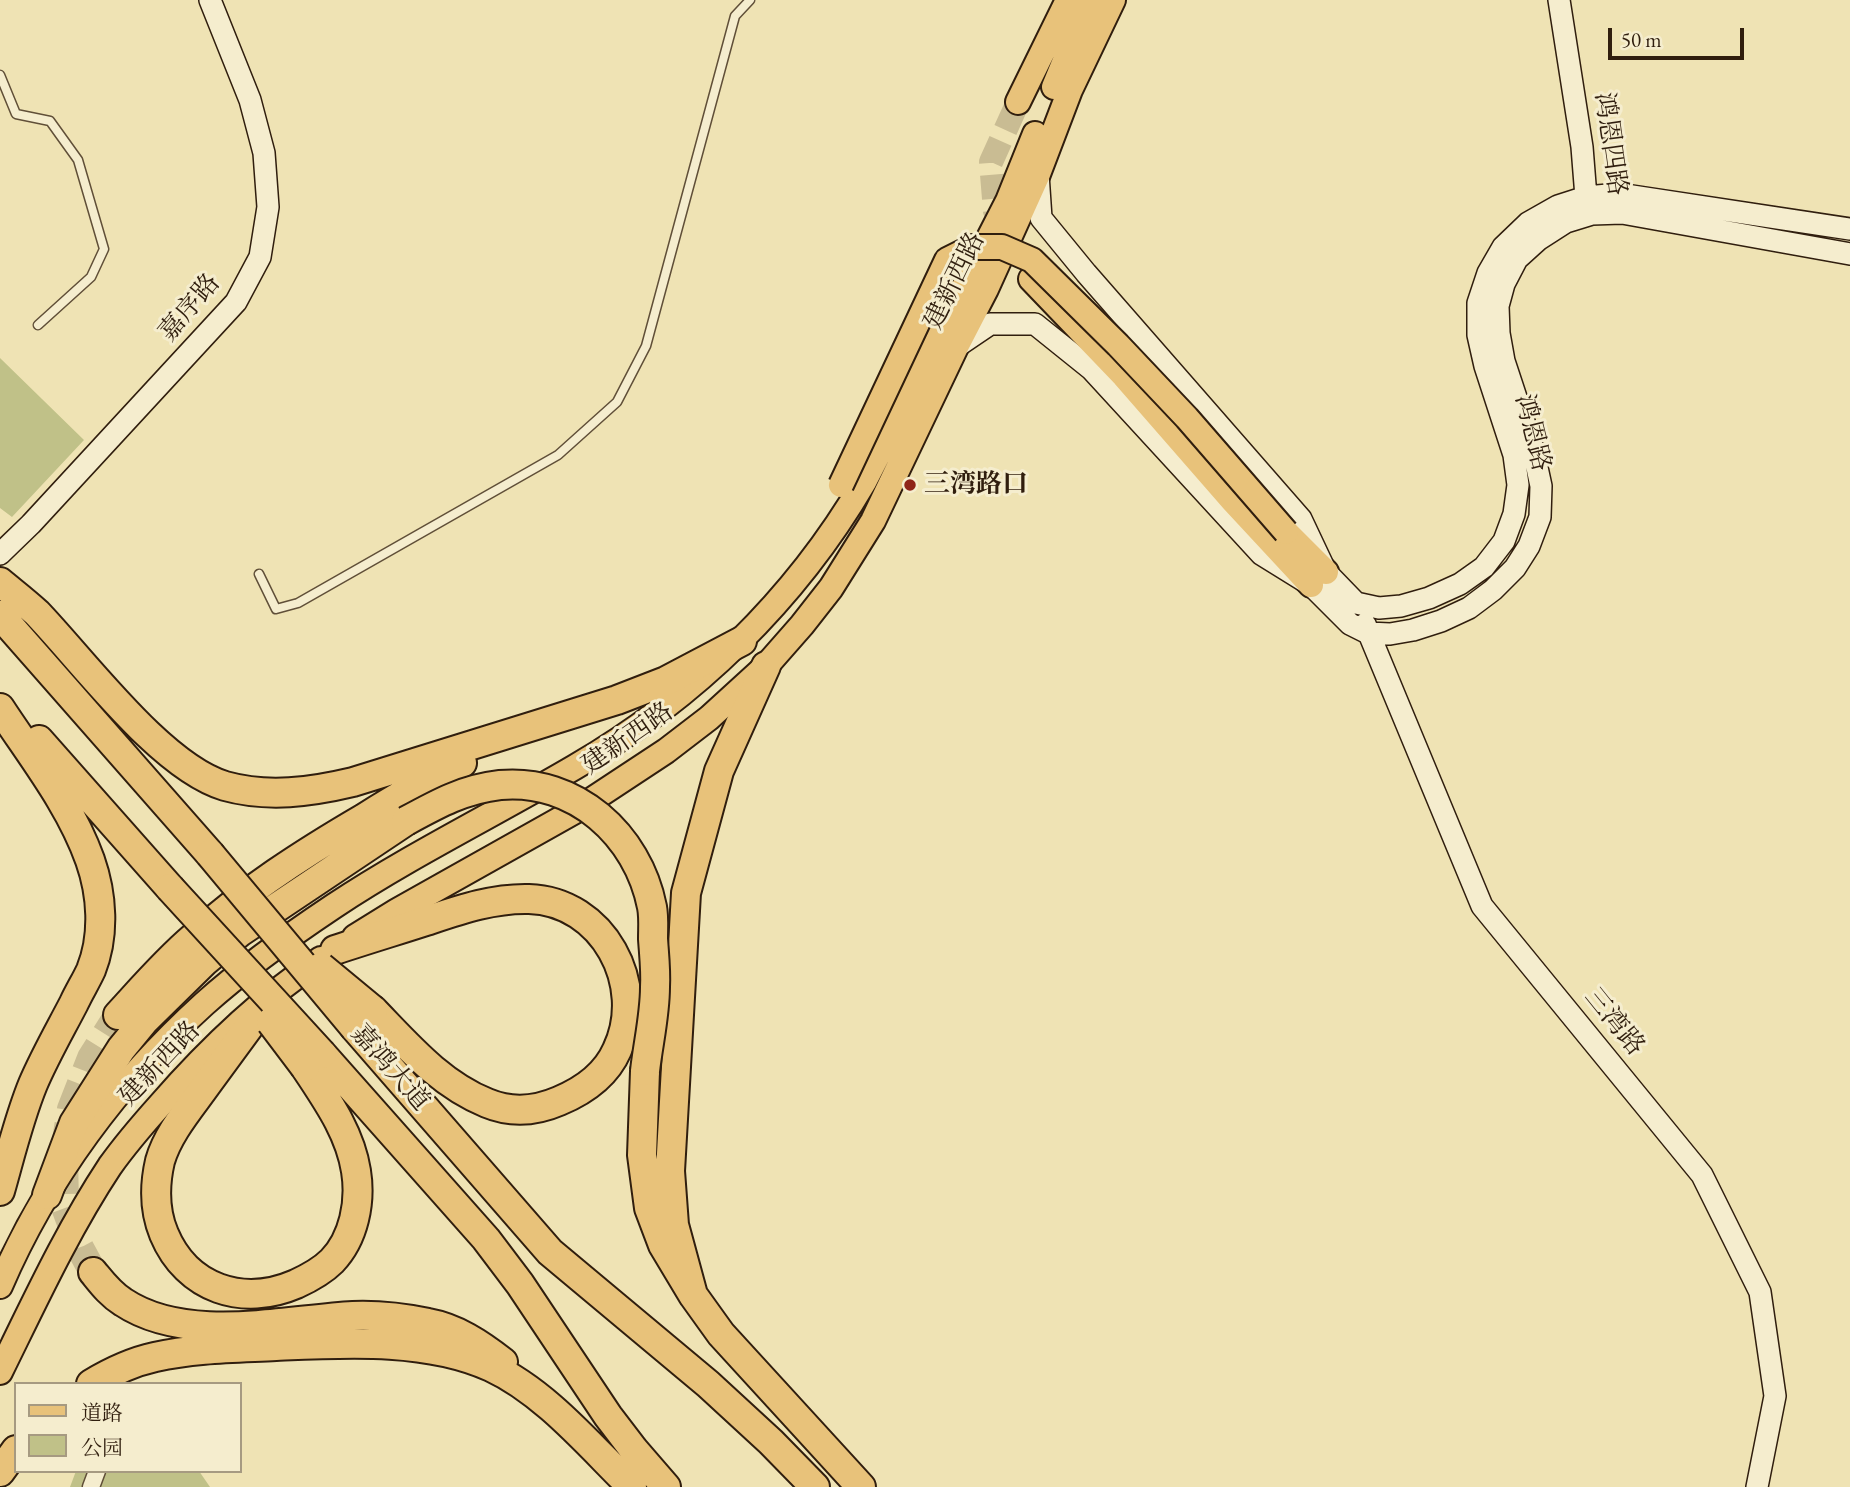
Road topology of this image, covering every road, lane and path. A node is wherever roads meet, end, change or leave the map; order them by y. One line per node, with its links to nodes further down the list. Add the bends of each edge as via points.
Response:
1 (211, 0): 16 (main road, 嘉序路, via 250,100 264,153 268,207 260,257 236,302)
2 (750, 0): 17 (lane, via 735,16 646,346 617,402 558,455 298,603 276,609)
3 (1068, 0): 8 (main road)
4 (1090, 0): 20 (main road, 建新西路, via 1008,201 864,482)
5 (1112, 0): 9 (main road, 建新西路)
6 (1559, 0): 10 (main road, 鸿恩四路)
7 (0, 75): 14 (lane, via 16,114 50,121 78,160 104,249 91,277)
8 (1018, 102)
9 (1038, 174): 15 (main road, 建新西路); 18 (main road, via 1041,218 1301,519)
10 (1589, 206): 11 (main road, 鸿恩路, via 1619,194); 12 (main road, 鸿恩路); 21 (main road, 鸿恩路, via 1558,206 1528,223 1503,247 1478,303 1478,335 1514,455 1518,485 1504,541 1484,567 1429,598 1378,608); 23 (main road, 鸿恩路, via 1517,259 1498,306 1504,362 1541,486 1540,517 1529,546 1515,568 1469,608 1413,629)
11 (1850, 229)
12 (1850, 254)
13 (1031, 279): 18 (main road, via 1124,376 1233,501)
14 (38, 325)
15 (956, 347): 18 (main road, via 990,324 1035,324 1091,369 1261,554); 25 (main road, 建新西路, via 873,521 831,588)
16 (0, 554)
17 (259, 575)
18 (1318, 579): 20 (main road, bridge, via 1286,532 1187,418 1032,260 1002,247 973,247 947,260); 21 (main road); 23 (main road, via 1350,624)
19 (0, 582): 27 (highway, via 35,612 128,714 175,757 224,785 256,792 318,790 353,782)
20 (788, 590): 24 (main road, 建新西路)
21 (1356, 603): 23 (main road, 三湾路)
22 (0, 615): 32 (highway, 嘉鸿大道, bridge, via 269,923)
23 (1368, 633): 48 (main road, 三湾路, via 1482,906 1702,1175 1760,1292 1775,1396)
24 (742, 641): 27 (highway, via 666,681); 35 (main road, 建新西路, via 614,743 335,905 250,967 166,1040 84,1138)
25 (766, 666): 29 (main road, 建新西路, via 709,718 620,782); 38 (highway, via 719,771 685,892 670,1171 674,1225)
26 (0, 696): 33 (highway, 嘉鸿大道, bridge)
27 (617, 700): 31 (highway, via 433,776 312,849 192,939)
28 (0, 708): 34 (highway, via 79,833 97,883 100,909 99,941 91,969 33,1086)
29 (335, 950): 30 (main road, 建新西路); 32 (highway, via 473,906 530,899 554,903 590,922 614,953 626,989 625,1030 605,1070 568,1098 526,1110 488,1104 448,1082)
30 (273, 994): 33 (highway, via 182,1119 157,1175 156,1210 168,1244 187,1269 216,1288 250,1295 284,1289 332,1261 349,1233 358,1193 356,1171); 39 (main road, 建新西路, via 191,1070 111,1164 52,1267)
31 (118, 1015)
32 (364, 1019): 46 (highway, 嘉鸿大道, via 550,1252 708,1384)
33 (314, 1060): 45 (highway, 嘉鸿大道, via 486,1240 608,1416)
34 (0, 1191)
35 (47, 1195): 37 (main road, 建新西路); 38 (highway, bridge, via 74,1123 121,1049 204,962 240,932 442,801 500,786 528,785 576,800 616,831 639,869 652,908 655,988 642,1154 649,1208 663,1245)
36 (93, 1272): 41 (highway, via 106,1289 141,1312 185,1323 233,1327 366,1316 429,1323 486,1349)
37 (0, 1286)
38 (693, 1295): 47 (highway, via 721,1334)
39 (0, 1372)
40 (95, 1382): 41 (highway, via 126,1366 183,1352 381,1344 476,1361)
41 (543, 1400): 44 (highway)
42 (14, 1453): 43 (highway)
43 (0, 1472)
44 (632, 1487)
45 (666, 1487)
46 (815, 1487)
47 (861, 1487)
48 (1757, 1487)

